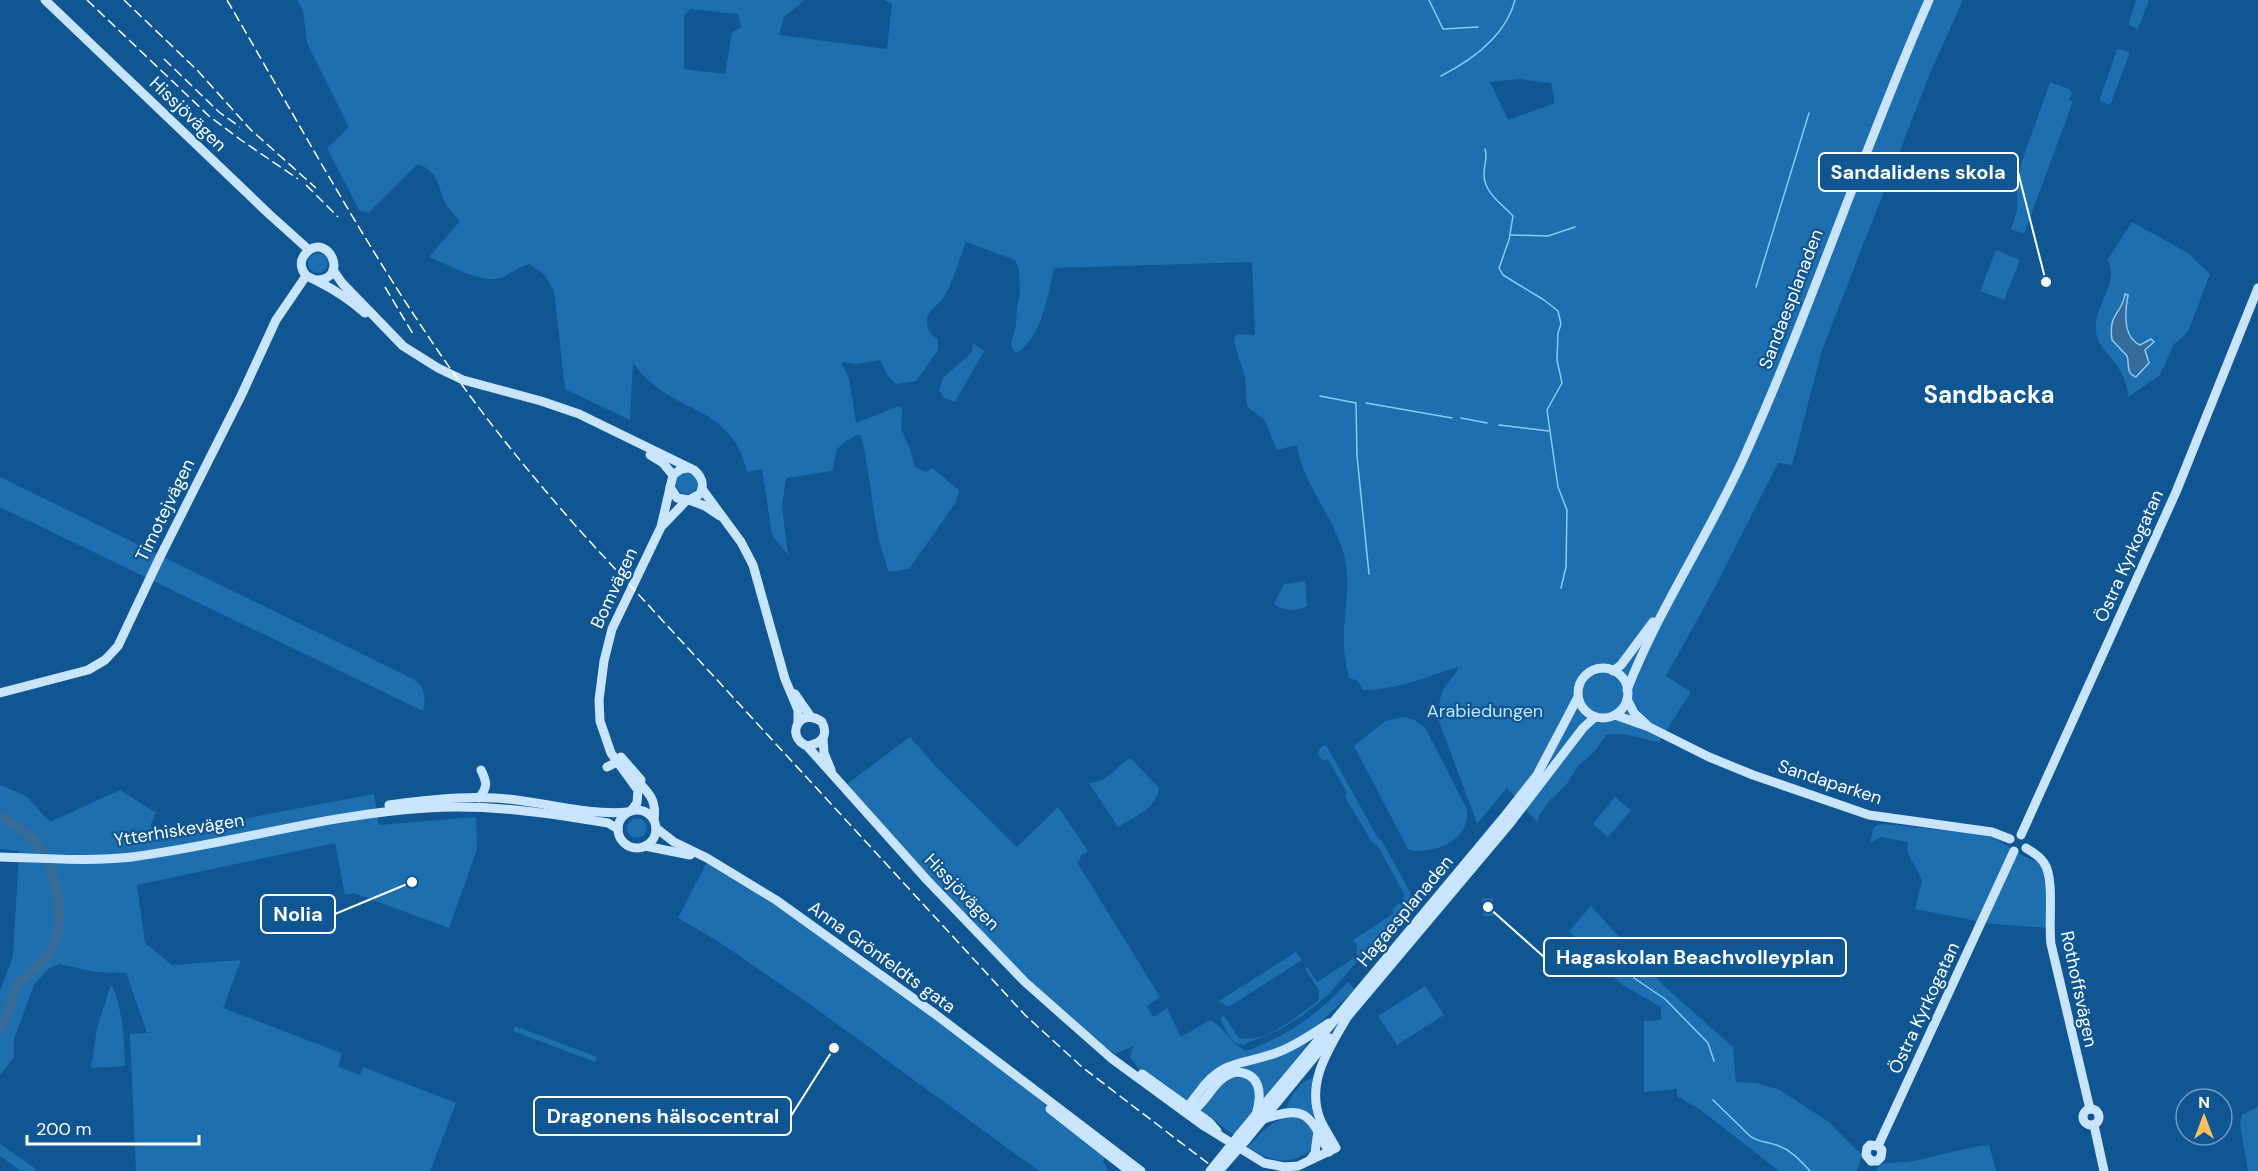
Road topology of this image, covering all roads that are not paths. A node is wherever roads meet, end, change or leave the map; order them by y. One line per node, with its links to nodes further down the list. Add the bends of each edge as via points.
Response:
1 (45, 0): 3 (main road, Hissjövägen)
2 (1929, 0): 17 (main road, Sandaesplanaden, via 1745,455)
3 (309, 250): 4 (main road, via 328,251 334,260); 5 (main road, via 302,261)
4 (333, 270): 6 (main road, via 325,279); 8 (main road)
5 (306, 276): 6 (main road); 20 (main road, Timotejvägen, via 276,320 118,646 88,670)
6 (316, 280): 8 (main road, via 348,298)
7 (2258, 288): 41 (main road, Östra Kyrkogatan, via 2176,492)
8 (388, 331): 9 (main road, via 403,346 454,376 559,406)
9 (610, 429): 10 (main road); 11 (main road, via 663,463)
10 (688, 468): 11 (main road); 13 (main road, via 699,474)
11 (673, 475): 12 (main road)
12 (670, 487): 14 (main road, via 677,498); 16 (main road, Bomvägen)
13 (702, 489): 14 (main road); 15 (main road)
14 (688, 501): 15 (main road, via 705,506); 16 (main road, Bomvägen)
15 (727, 521): 19 (main road, via 753,565)
16 (662, 527): 28 (main road, Bomvägen, via 607,644 599,700)
17 (1668, 603): 18 (main road, Sandaesplanaden, via 1621,666); 21 (main road, Sandaesplanaden)
18 (1613, 671): 21 (main road, via 1623,680); 22 (main road, via 1599,669 1586,675)
19 (786, 679): 24 (main road); 26 (main road, via 798,710)
20 (0, 693)
21 (1627, 695): 23 (main road, via 1623,708); 27 (main road, Sandaparken, via 1634,712)
22 (1578, 697): 25 (main road, via 1584,710); 48 (main road, Hagaesplanaden, via 1537,774)
23 (1615, 715): 25 (main road); 27 (main road, Sandaparken)
24 (811, 717): 26 (main road); 29 (main road, via 824,726)
25 (1595, 717): 48 (main road, Hagaesplanaden, via 1511,822)
26 (798, 722): 30 (main road, via 798,741)
27 (1649, 727): 42 (main road, Sandaparken, via 1753,775 1869,815 1992,832)
28 (604, 736): 31 (main road, Bomvägen); 35 (main road)
29 (823, 740): 30 (main road); 34 (main road, Hissjövägen, via 829,768)
30 (807, 746): 34 (main road, Hissjövägen)
31 (617, 762): 32 (main road); 35 (main road, Bomvägen); 37 (main road, Bomvägen, via 638,790 637,803)
32 (607, 767)
33 (481, 770): 36 (main road, via 487,786)
34 (842, 788): 50 (main road, Hissjövägen, via 1025,982 1111,1058)
35 (648, 790): 39 (main road)
36 (479, 798): 37 (main road, Ytterhiskevägen, via 608,814); 38 (main road, Ytterhiskevägen, via 429,799)
37 (630, 811): 39 (main road, via 645,812); 40 (main road, via 622,817)
38 (361, 814): 40 (main road, Ytterhiskevägen, via 429,807 496,808 608,823); 46 (main road, Ytterhiskevägen, via 131,857)
39 (655, 824): 43 (main road, via 653,839); 47 (main road, via 674,842)
40 (618, 829): 43 (main road, via 619,837 628,846)
41 (2021, 834): 42 (main road); 44 (main road)
42 (2010, 838): 45 (main road)
43 (645, 846): 47 (main road, via 685,853)
44 (2026, 848): 45 (main road); 63 (main road, Rothoffsvägen, via 2044,863 2050,874 2051,944 2090,1110 2083,1119 2094,1125)
45 (2014, 852): 59 (main road, Östra Kyrkogatan, via 1878,1146 1867,1148 1866,1155 1871,1161)
46 (0, 857)
47 (730, 872): 58 (main road, Anna Grönfeldts gata, via 935,1014)
48 (1342, 1018): 50 (main road, via 1281,1051 1220,1070 1207,1081); 51 (main road, Hagaesplanaden); 56 (main road, via 1317,1077 1315,1095 1319,1118)
49 (1205, 1098): 50 (main road); 51 (main road, via 1215,1083 1242,1072 1253,1077 1258,1085); 52 (main road)
50 (1189, 1112): 52 (main road, Hissjövägen); 54 (main road, Hissjövägen)
51 (1260, 1116): 53 (main road, via 1293,1111 1305,1115); 55 (main road, Hagaesplanaden)
52 (1209, 1122): 54 (main road, Hissjövägen)
53 (1318, 1131): 56 (main road); 57 (main road)
54 (1222, 1136): 57 (main road, Hissjövägen, via 1271,1165 1291,1167)
55 (1243, 1137): 61 (main road, bridge); 62 (main road, bridge)
56 (1333, 1150): 57 (main road, Hissjövägen)
57 (1310, 1161)
58 (1123, 1167): 60 (main road, Anna Grönfeldts gata)
59 (1866, 1170)
60 (1141, 1171)
61 (1210, 1171)
62 (1219, 1171)
63 (2104, 1171)

